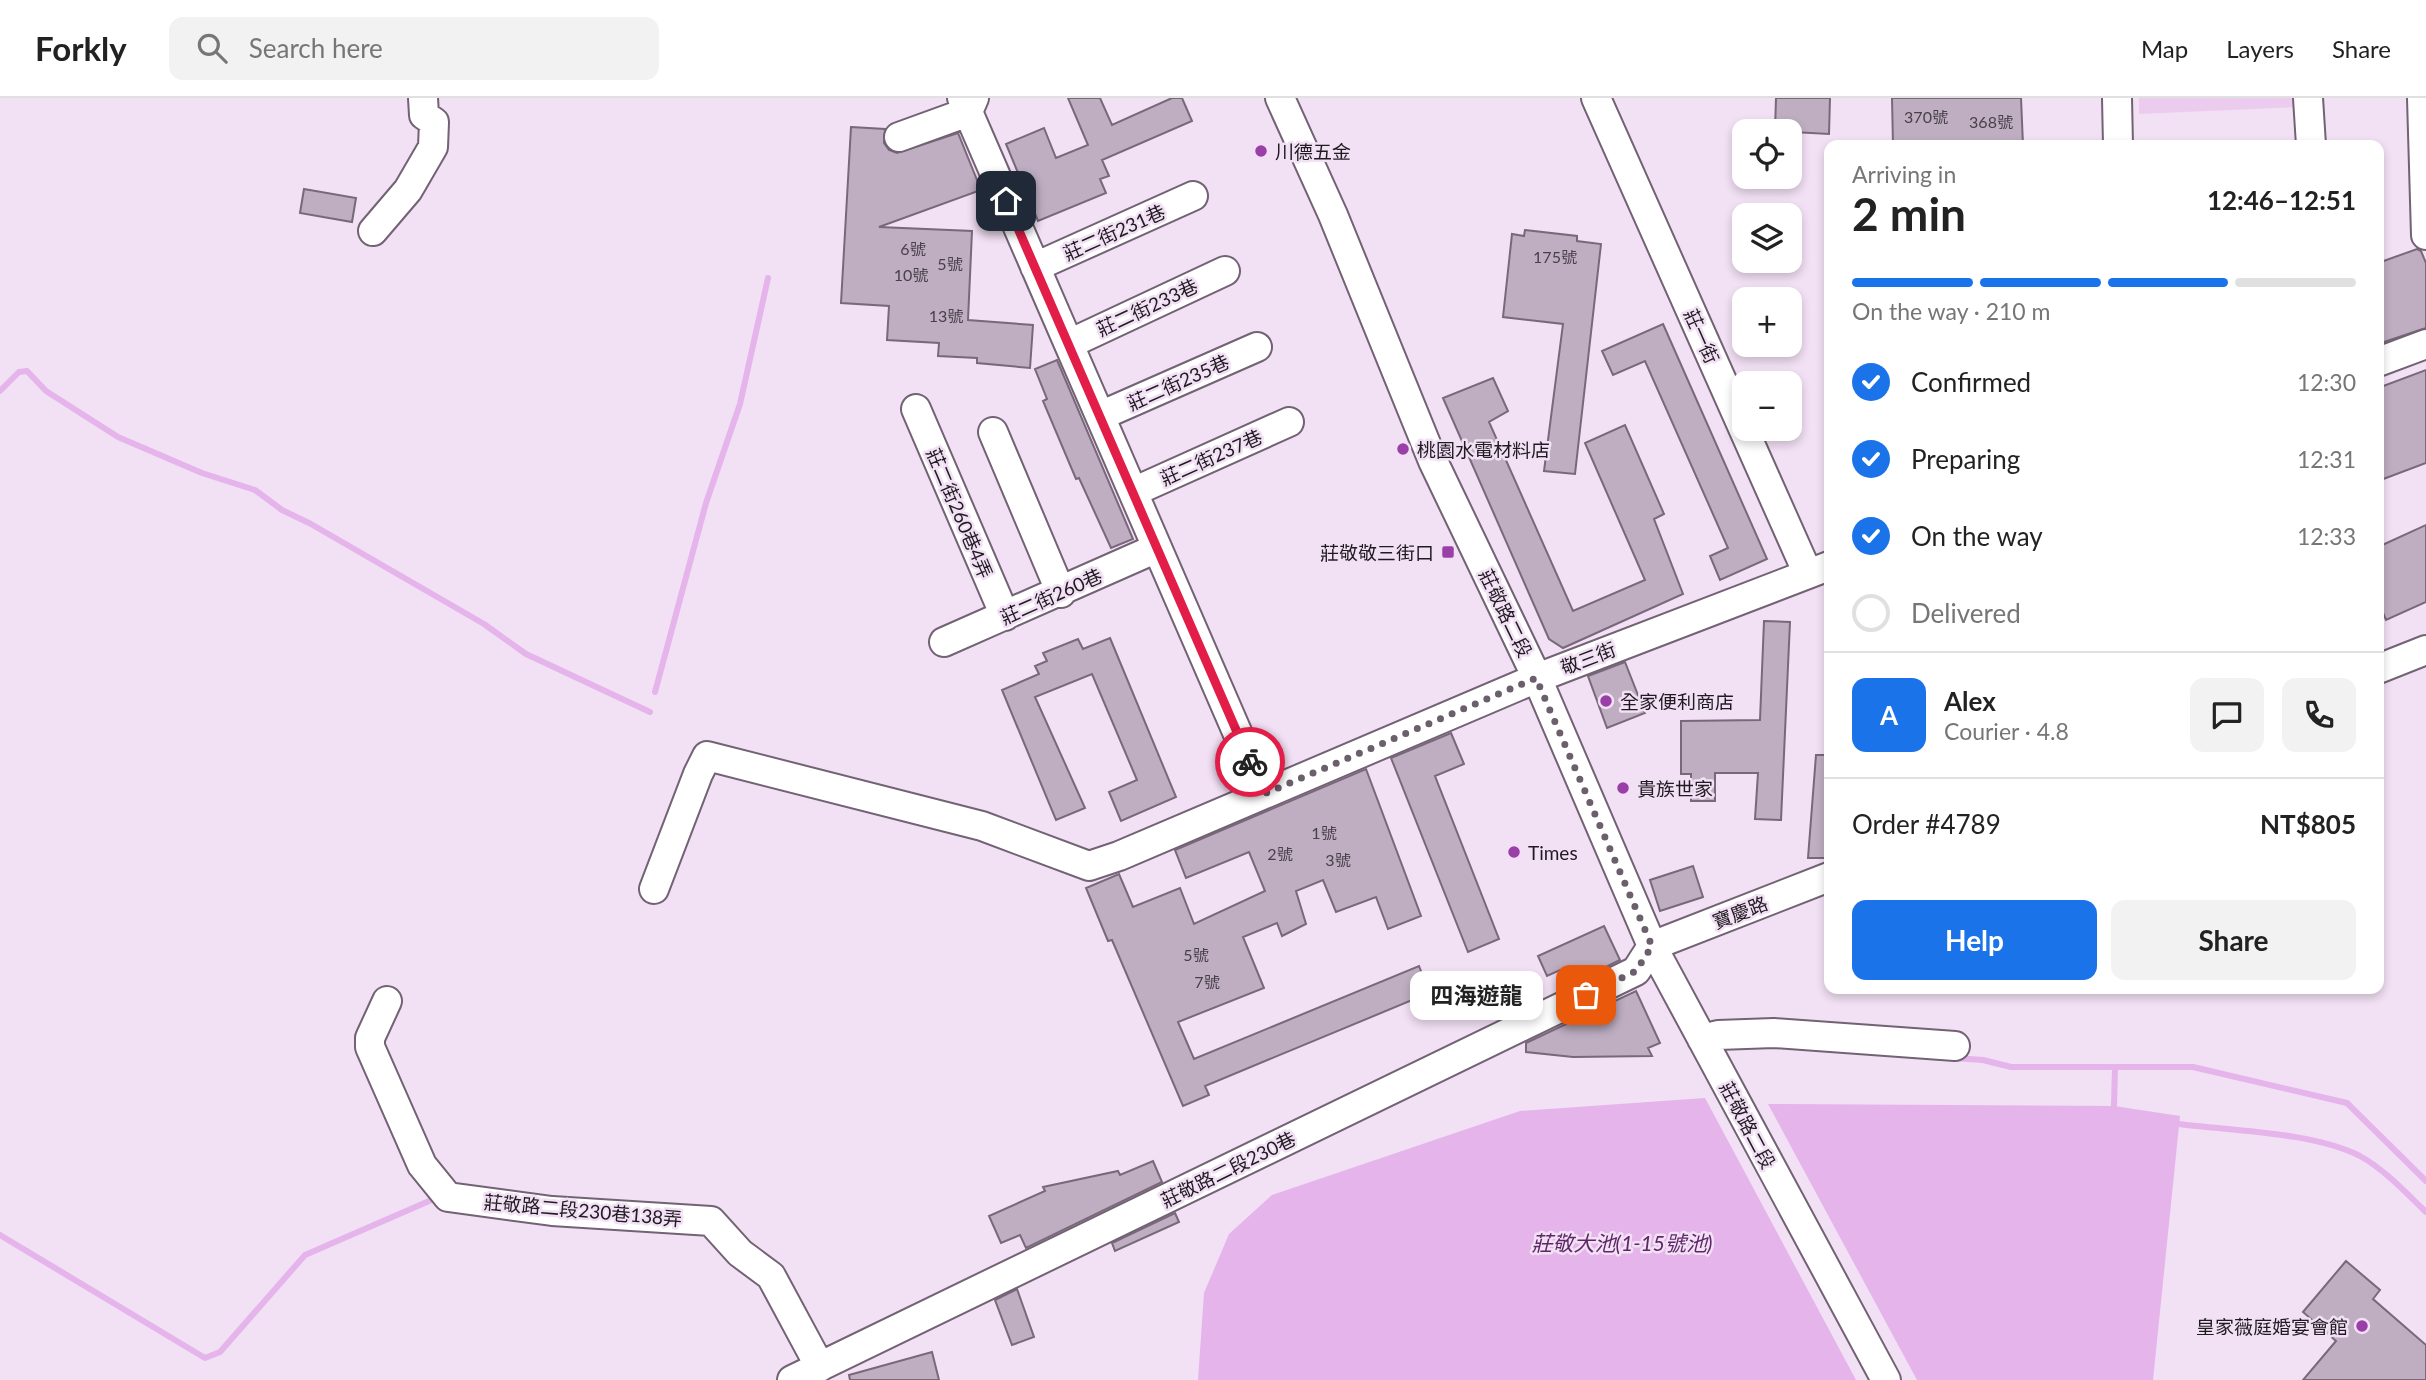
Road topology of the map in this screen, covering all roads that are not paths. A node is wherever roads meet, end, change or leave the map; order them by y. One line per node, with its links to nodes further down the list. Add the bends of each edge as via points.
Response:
1 (423, 98): 12 (street, via 424,115 434,122 433,147 408,190)
2 (1280, 98): 32 (street, 莊敬路二段, via 1433,461)
3 (2117, 98): 9 (street)
4 (2308, 98): 10 (street)
5 (2422, 98): 13 (street)
6 (1600, 100): 26 (street, 莊一街)
7 (968, 103): 8 (street); 14 (street)
8 (899, 137)
9 (2118, 140)
10 (2311, 140)
11 (1193, 196): 14 (street, 莊二街231巷)
12 (373, 231)
13 (2426, 234)
14 (1035, 267): 16 (street)
15 (1225, 271): 16 (street, 莊二街233巷)
16 (1069, 344): 21 (street)
17 (2426, 344): 19 (street)
18 (1257, 347): 21 (street, 莊二街235巷)
19 (2384, 360)
20 (916, 410): 28 (street, 莊二街260巷4弄)
21 (1100, 416): 24 (street)
22 (1289, 422): 24 (street, 莊二街237巷)
23 (993, 432): 27 (street)
24 (1133, 492): 25 (street)
25 (1157, 548): 27 (street, 莊二街260巷); 33 (street)
26 (1818, 570): 32 (street, 敬三街)
27 (1061, 593): 28 (street, 莊二街260巷)
28 (1004, 616): 29 (street, 莊二街260巷)
29 (944, 642)
30 (2426, 650): 31 (street)
31 (2384, 667)
32 (1536, 678): 33 (street, 敬三街); 36 (street, 莊敬路二段)
33 (1264, 794): 35 (street, 敬三街, via 1089,866 982,826 707,756)
34 (1824, 879): 36 (street, 寶慶路)
35 (654, 890)
36 (1652, 946): 38 (street, 莊敬路二段); 40 (street, 莊敬路二段230巷, via 1636,971)
37 (387, 1001): 40 (street, 莊敬路二段230巷138弄, via 370,1047 422,1165 448,1196 552,1211 711,1221 740,1253 771,1276)
38 (1702, 1039): 39 (street, via 1774,1033); 41 (street, 莊敬路二段)
39 (1955, 1046)
40 (804, 1376)
41 (1886, 1380)

